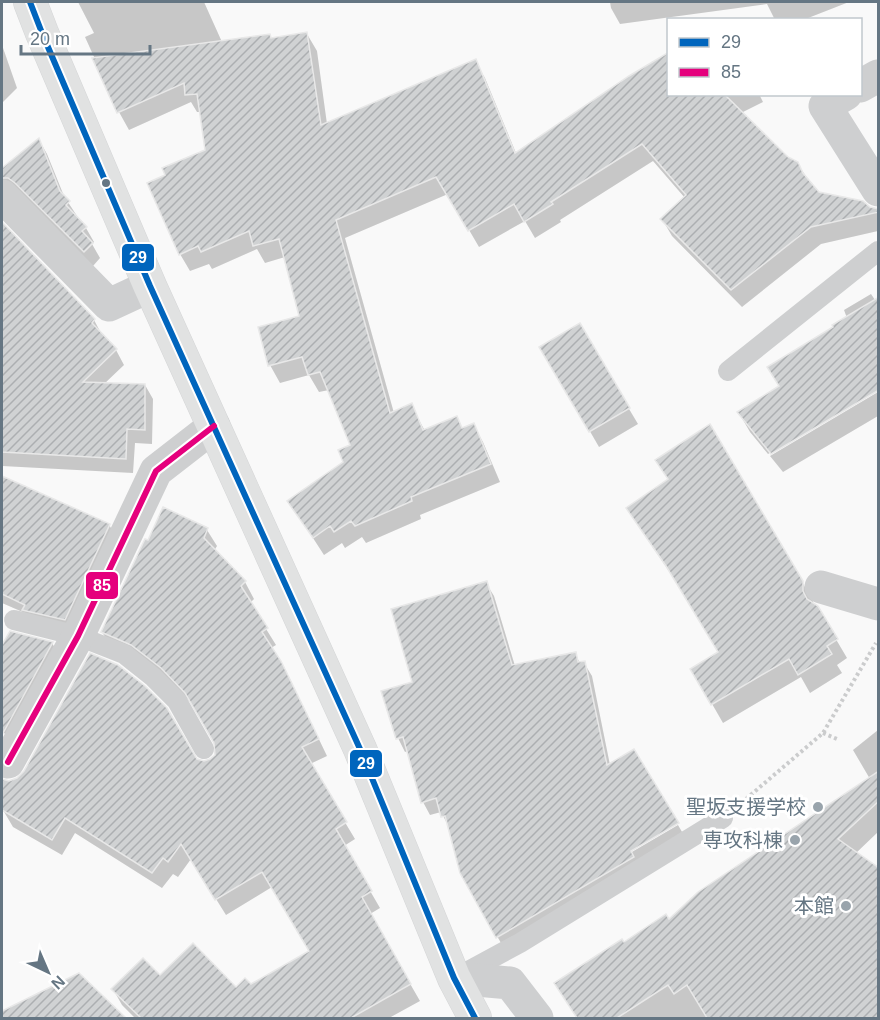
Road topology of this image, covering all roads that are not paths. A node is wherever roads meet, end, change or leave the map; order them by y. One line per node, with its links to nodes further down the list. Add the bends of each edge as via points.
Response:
1 (30, 2): 8 (street)
2 (879, 76): 3 (street)
3 (862, 86)
4 (842, 96): 5 (street, via 825,106)
5 (879, 190)
6 (2, 195): 8 (street, via 109,305)
7 (879, 251): 9 (lane)
8 (150, 286): 10 (street)
9 (728, 371)
10 (214, 426): 14 (street, via 156,471); 18 (street, via 360,749)
11 (821, 587): 12 (street)
12 (879, 604)
13 (14, 620): 14 (lane)
14 (78, 636): 15 (lane, via 124,654 153,677 177,701); 16 (street)
15 (204, 749)
16 (8, 762)
17 (723, 819): 18 (lane, via 520,943)
18 (454, 978): 19 (street); 20 (street, via 510,983)
19 (475, 1018)
20 (537, 1018)

